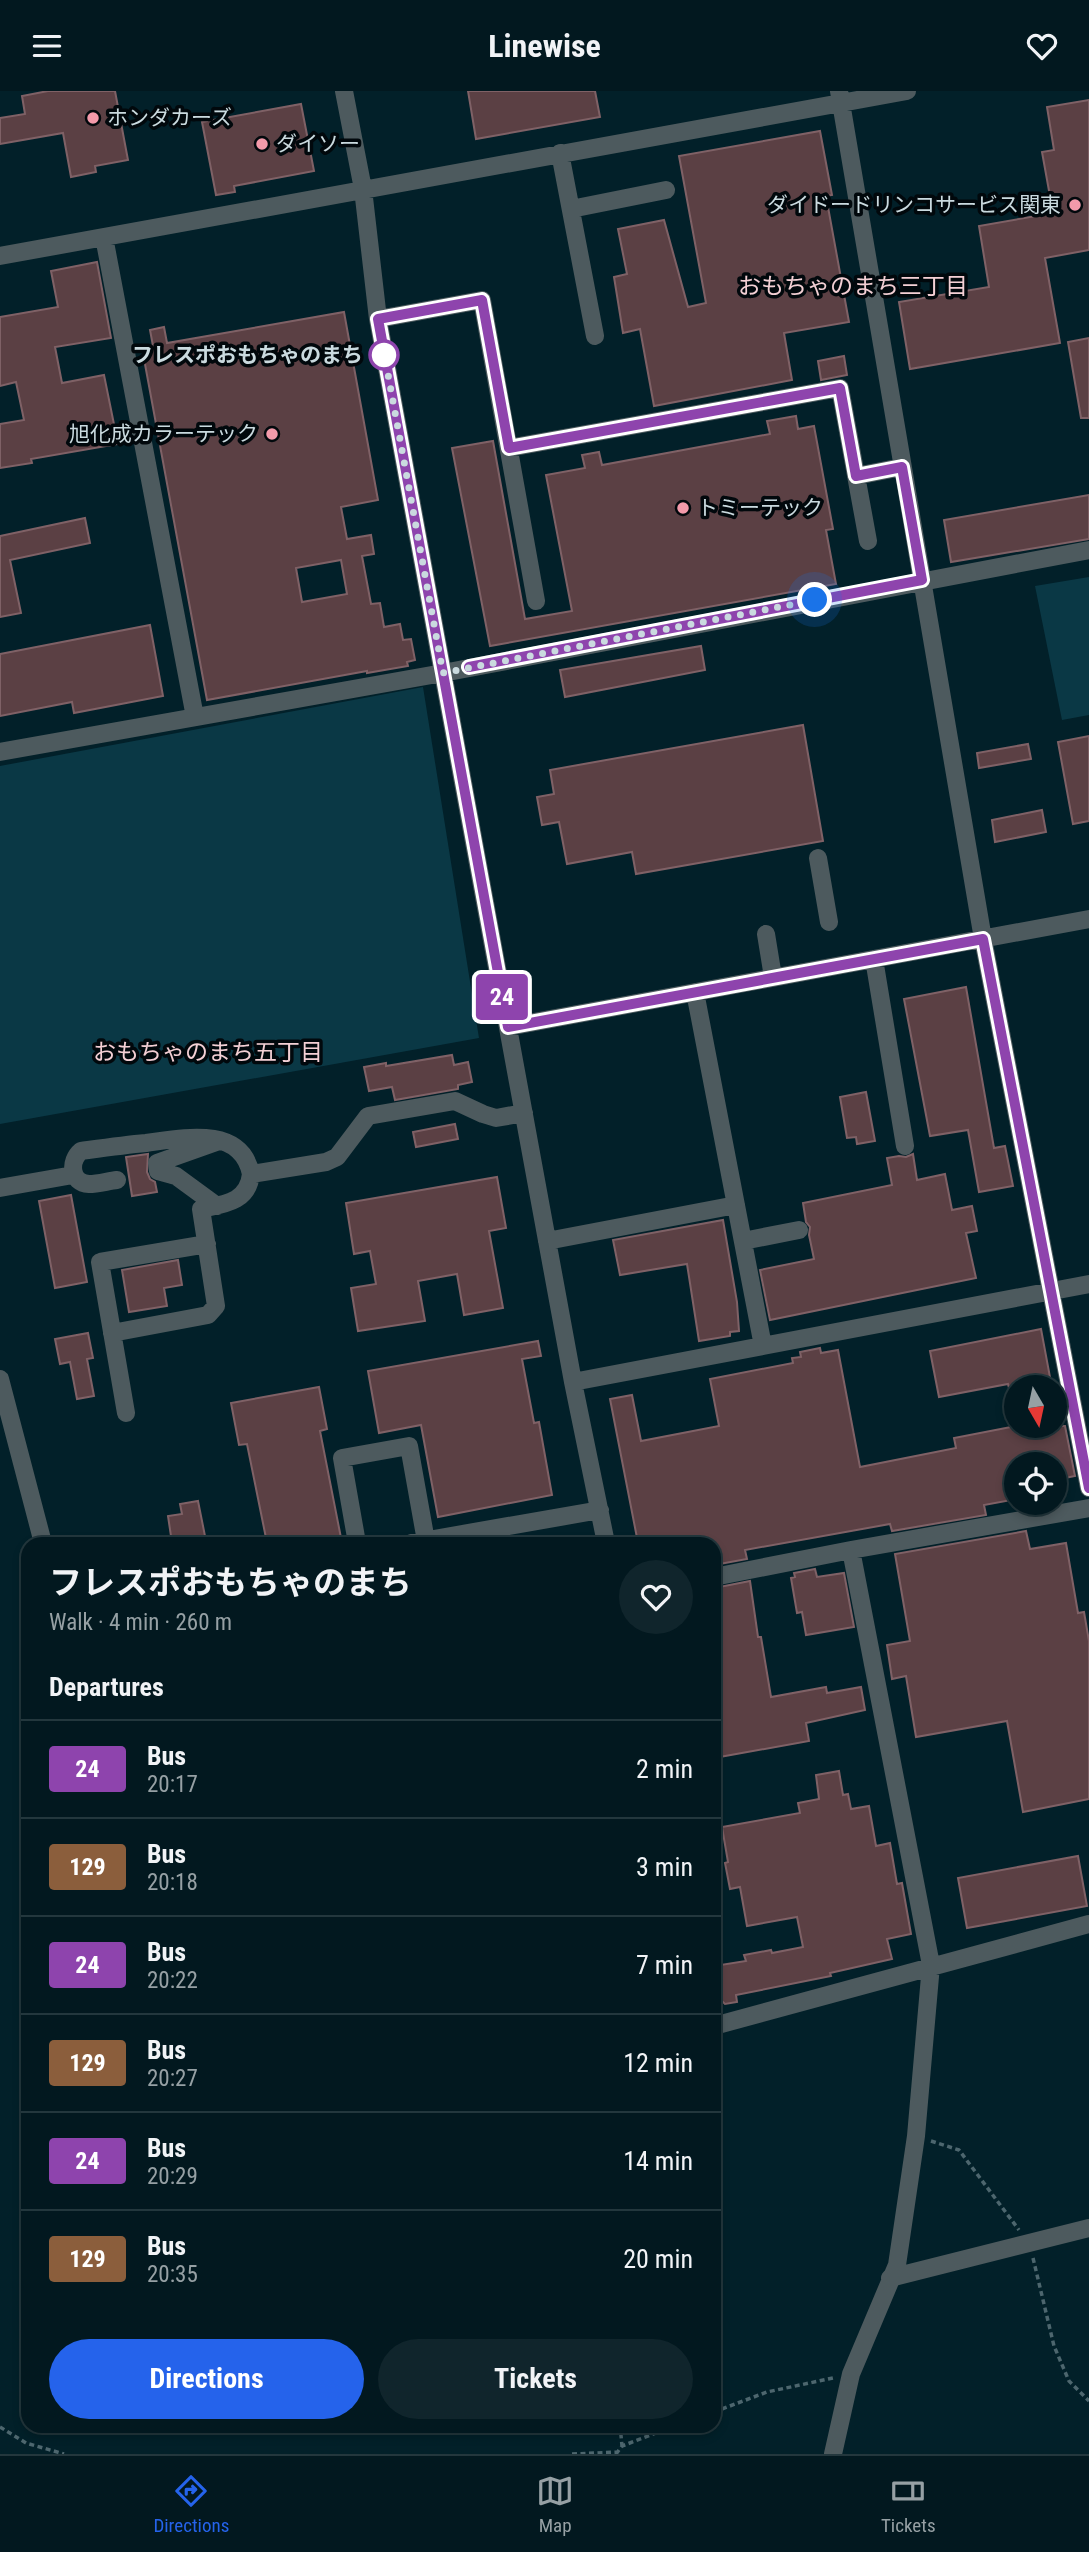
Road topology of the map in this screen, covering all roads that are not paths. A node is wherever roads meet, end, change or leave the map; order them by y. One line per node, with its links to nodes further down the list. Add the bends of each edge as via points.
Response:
1 (344, 91): 5 (street)
2 (907, 91): 3 (street)
3 (840, 97): 4 (street); 13 (street)
4 (560, 153): 5 (street); 7 (street)
5 (363, 189): 8 (street); 10 (street)
6 (666, 190): 7 (street)
7 (571, 209): 11 (street)
8 (104, 237): 9 (street); 20 (street)
9 (0, 256)
10 (378, 319): 12 (street, via 482,300); 19 (street)
11 (596, 336)
12 (509, 448): 14 (street, via 840,388); 18 (street)
13 (902, 467): 14 (street); 17 (street)
14 (856, 476): 15 (street)
15 (868, 541)
16 (1089, 550): 17 (street)
17 (922, 580): 19 (street); 26 (street)
18 (536, 601)
19 (443, 673): 20 (street); 30 (street)
20 (195, 717): 21 (street)
21 (0, 752)
22 (818, 858): 24 (street)
23 (1089, 919): 26 (street)
24 (829, 922)
25 (766, 934): 28 (street)
26 (983, 939): 27 (street); 45 (street)
27 (874, 959): 28 (street); 33 (street)
28 (773, 977): 29 (street)
29 (695, 992): 30 (street); 38 (street)
30 (508, 1027): 31 (street)
31 (524, 1113): 34 (street, via 496,1118 456,1101 368,1116 337,1157 326,1163); 41 (street)
32 (221, 1140): 34 (street, via 238,1148); 35 (street, via 198,1136 81,1151 72,1167); 39 (street, via 157,1163 158,1171 176,1177)
33 (905, 1146)
34 (251, 1174): 39 (street, via 244,1195)
35 (74, 1175): 36 (street, via 88,1184); 37 (street)
36 (117, 1180)
37 (0, 1188)
38 (736, 1205): 41 (street); 42 (street)
39 (217, 1206): 43 (street, via 201,1209)
40 (799, 1230): 42 (street)
41 (547, 1241): 49 (street)
42 (743, 1241): 47 (street)
43 (207, 1244): 46 (street, via 215,1311); 46 (street, via 100,1262)
44 (1089, 1284): 45 (street)
45 (1050, 1291): 47 (street); 51 (street)
46 (112, 1333): 50 (street)
47 (763, 1346): 49 (street)
48 (0, 1379): 54 (street)
49 (573, 1382): 53 (street)
50 (126, 1413)
51 (1089, 1488)
52 (1089, 1508): 59 (street)
53 (600, 1510): 57 (street); 58 (street)
54 (41, 1537)
55 (356, 1537): 56 (street, via 342,1458 409,1446)
56 (418, 1537)
57 (446, 1537)
58 (605, 1537)
59 (851, 1550): 60 (street); 62 (street)
60 (721, 1576)
61 (1089, 1924): 62 (street)
62 (930, 1965): 63 (street); 65 (street, via 916,2136 897,2265)
63 (721, 2024)
64 (1089, 2228): 65 (street)
65 (890, 2279): 66 (street, via 851,2374)
66 (833, 2454)

